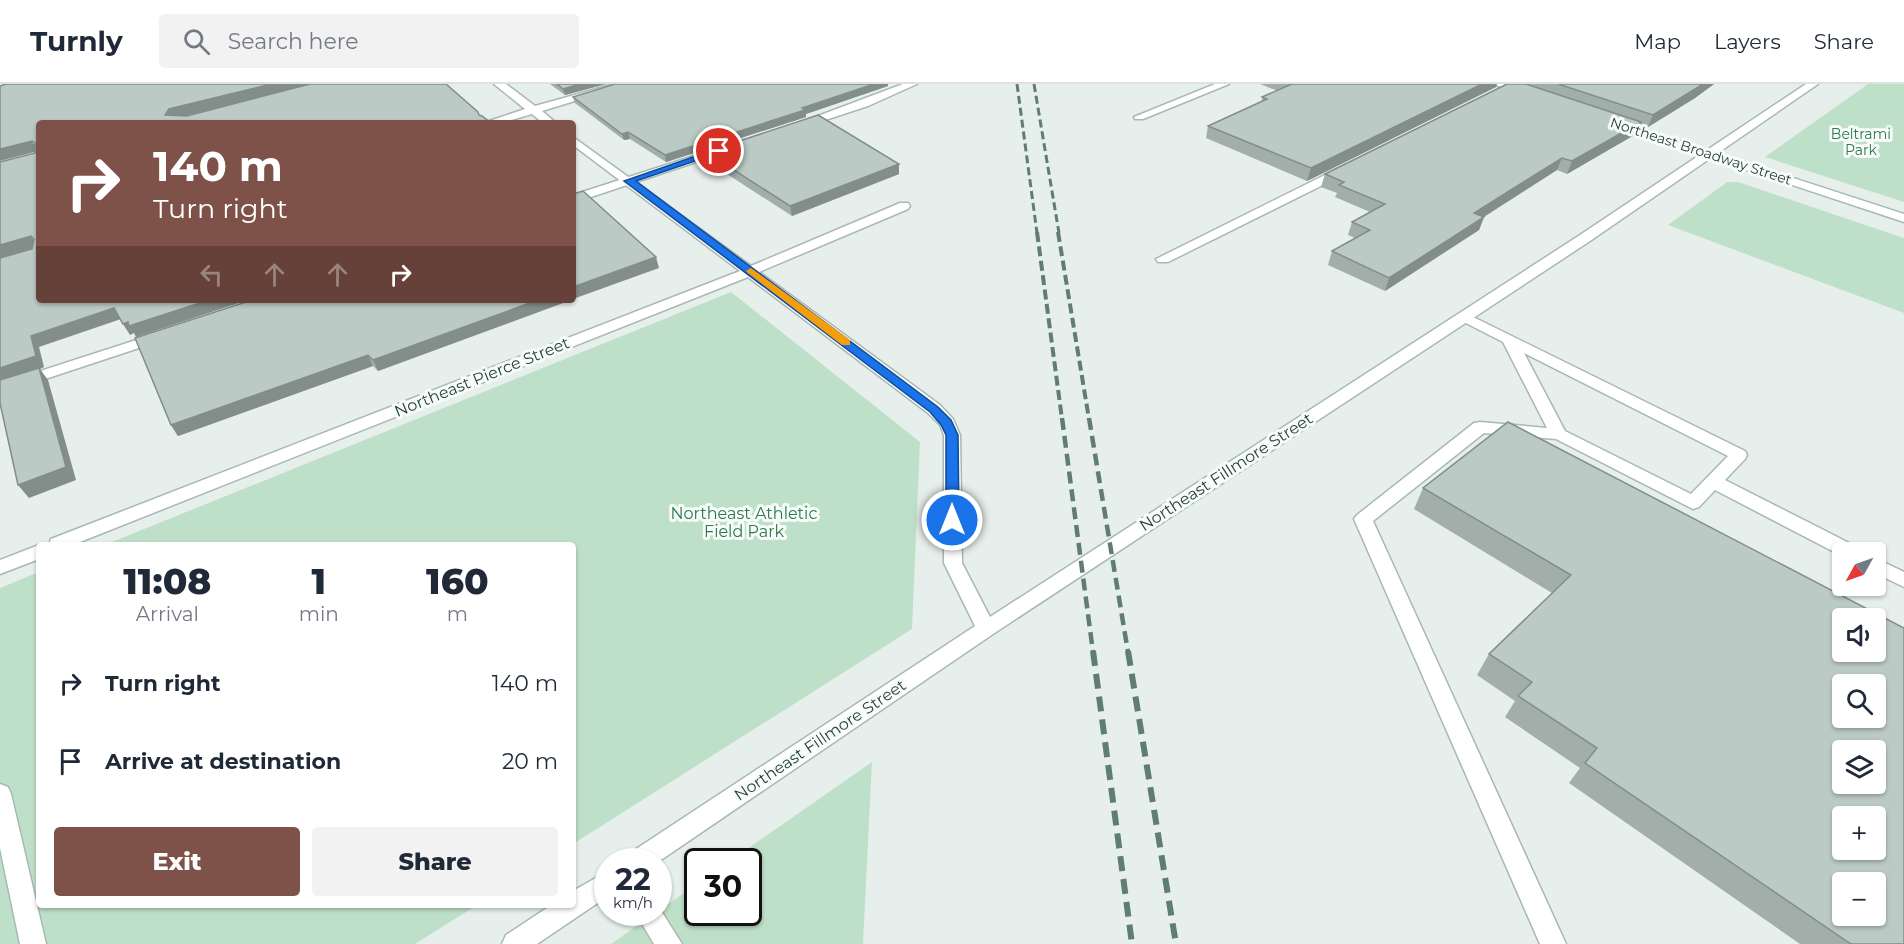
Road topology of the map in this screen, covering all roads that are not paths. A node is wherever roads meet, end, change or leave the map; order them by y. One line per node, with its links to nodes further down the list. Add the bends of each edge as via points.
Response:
1 (499, 84): 8 (street)
2 (625, 84): 8 (street)
3 (912, 84): 13 (street)
4 (1224, 84): 9 (street)
5 (1813, 84): 16 (street, Northeast Fillmore Street)
6 (1504, 88): 7 (street)
7 (1542, 98)
8 (533, 110): 10 (street); 11 (street)
9 (1139, 117)
10 (499, 120)
11 (546, 120)
12 (1608, 120): 16 (street, Northeast Broadway Street)
13 (788, 129)
14 (576, 142): 18 (street)
15 (744, 143): 18 (street)
16 (1710, 154): 21 (street, Northeast Broadway Street); 24 (street, Northeast Fillmore Street)
17 (1355, 164): 22 (street)
18 (629, 181): 19 (street); 23 (street)
19 (576, 198)
20 (904, 206): 23 (street, Northeast Pierce Street)
21 (1904, 218)
22 (1163, 259)
23 (751, 271): 30 (street, Northeast Pierce Street); 36 (street, via 934,409 947,423 952,435 953,563)
24 (1463, 316): 26 (street); 36 (street, Northeast Fillmore Street)
25 (180, 330): 27 (street)
26 (1509, 339): 28 (street); 29 (street, via 1739,454)
27 (0, 389)
28 (1559, 434): 29 (street, via 1693,503); 46 (street, via 1480,428 1363,519)
29 (1713, 481): 31 (street)
30 (63, 542)
31 (1832, 543)
32 (36, 553): 33 (street)
33 (0, 567)
34 (1886, 571): 35 (street)
35 (1904, 580)
36 (986, 629): 38 (street, Northeast Fillmore Street)
37 (0, 794): 43 (street)
38 (658, 848)
39 (594, 891): 40 (street)
40 (576, 903)
41 (569, 908): 44 (street)
42 (657, 926): 45 (street)
43 (33, 944)
44 (515, 944)
45 (669, 944)
46 (1553, 944)

